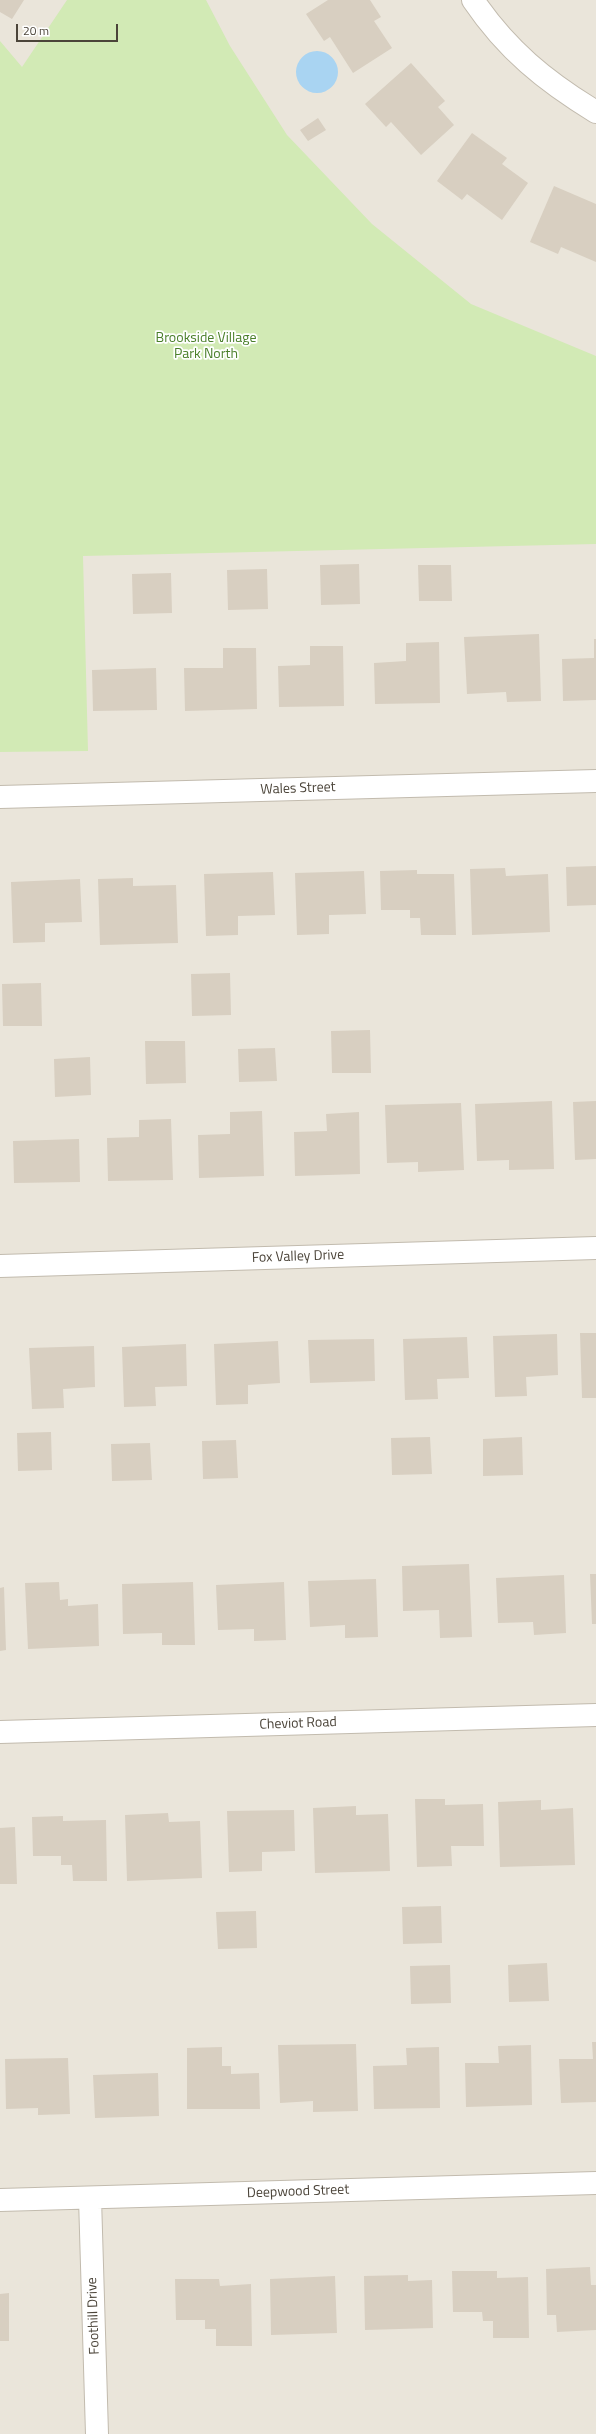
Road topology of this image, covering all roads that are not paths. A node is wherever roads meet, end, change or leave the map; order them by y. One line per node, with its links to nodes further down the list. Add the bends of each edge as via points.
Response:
1 (472, 0): 2 (street, via 487,21 519,56 556,88)
2 (596, 112)
3 (596, 781): 4 (street, Wales Street)
4 (0, 797)
5 (596, 1248): 6 (street, Fox Valley Drive)
6 (0, 1266)
7 (596, 1715): 8 (street, Cheviot Road)
8 (0, 1732)
9 (596, 2184): 10 (street, Deepwood Street)
10 (90, 2198): 11 (street, Deepwood Street); 12 (street, Foothill Drive)
11 (0, 2200)
12 (97, 2434)

